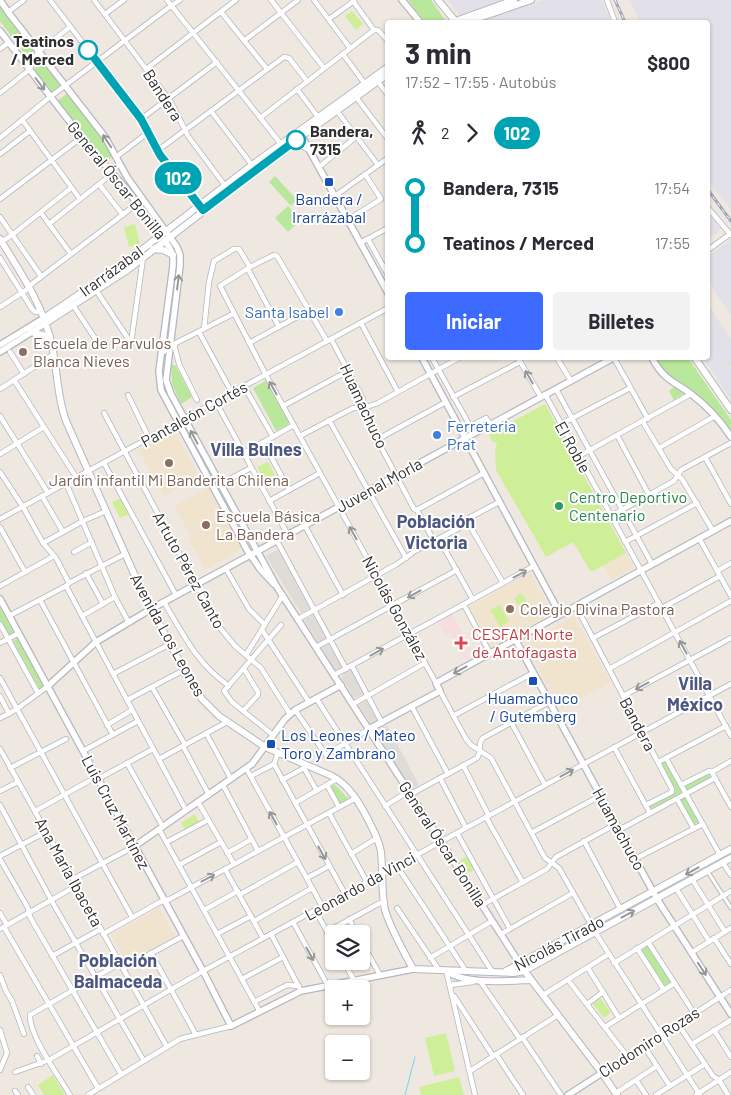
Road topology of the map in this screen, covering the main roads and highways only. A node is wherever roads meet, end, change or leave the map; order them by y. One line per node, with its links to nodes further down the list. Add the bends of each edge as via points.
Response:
1 (438, 0): 4 (main road)
2 (514, 0): 5 (main road)
3 (531, 0): 6 (main road)
4 (453, 20)
5 (459, 20)
6 (473, 20)
7 (385, 69): 9 (main road, Irarrázabal, via 318,117)
8 (385, 76): 9 (main road, Irarrázabal)
9 (300, 134): 10 (main road, Irarrázabal); 12 (main road, Irarrázabal, via 280,144)
10 (292, 143): 11 (main road); 12 (main road, Irarrázabal)
11 (309, 149)
12 (227, 188): 13 (main road, Irarrázabal)
13 (165, 235): 15 (main road, Irarrázabal); 17 (main road, Irarrázabal)
14 (0, 241): 18 (main road, Avenida Los Leones, via 29,287)
15 (153, 249): 16 (main road); 18 (main road, Irarrázabal, via 73,305)
16 (173, 255)
17 (56, 310): 18 (main road); 18 (main road, Irarrázabal)
18 (41, 314): 20 (main road, Avenida Los Leones)
19 (31, 332): 20 (main road)
20 (50, 337): 27 (main road, Avenida Los Leones, via 61,405 151,609 202,699 227,722 265,747 338,779 356,798 381,852 384,902 390,924 413,969)
21 (696, 360): 22 (main road)
22 (731, 410)
23 (731, 849): 25 (main road, Nicolás Tirado, one-way to 25, via 620,910)
24 (731, 858): 25 (main road, Nicolás Tirado, one-way to 24, via 657,899)
25 (593, 929): 26 (main road, Nicolás Tirado); 29 (main road, Nicolás Tirado)
26 (520, 964): 28 (main road, Nicolás Tirado); 29 (main road, General Óscar Bonilla)
27 (446, 970): 28 (main road); 30 (main road, via 457,977 481,980)
28 (505, 971): 29 (main road, Nicolás Tirado)
29 (524, 971): 30 (main road, General Óscar Bonilla)
30 (530, 980): 31 (main road, General Óscar Bonilla)
31 (616, 1094)

